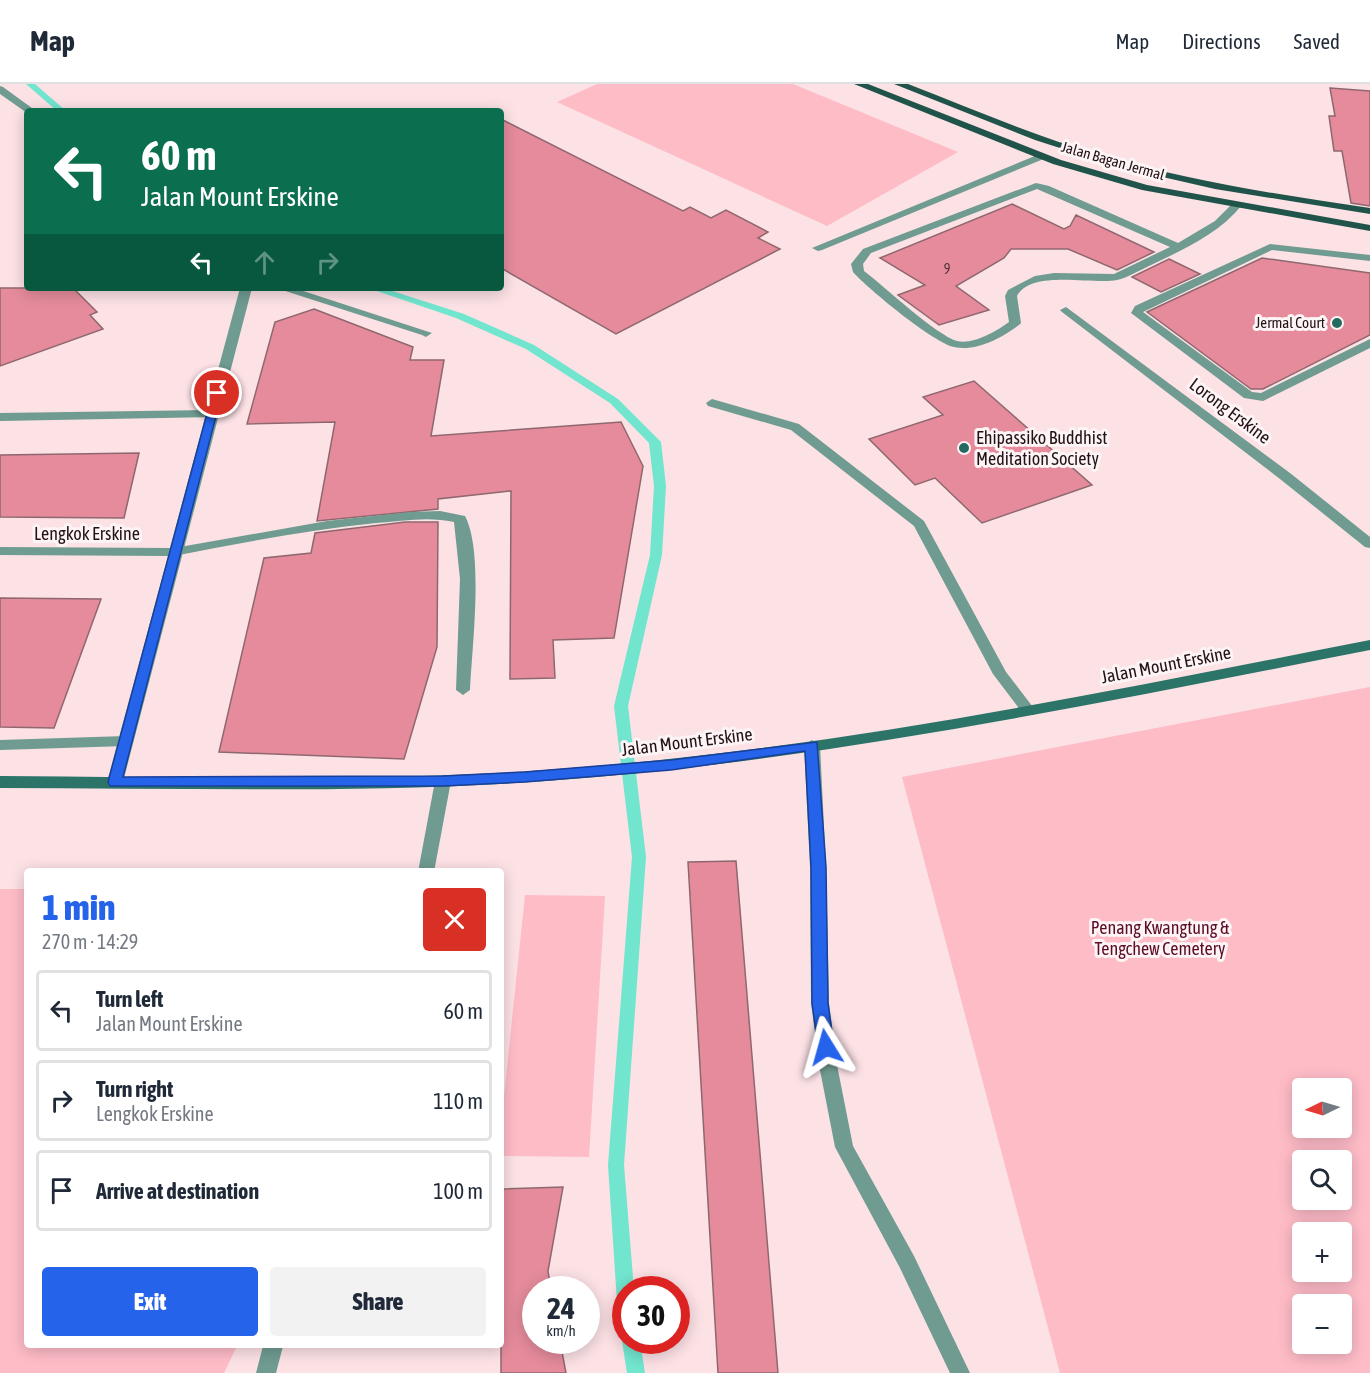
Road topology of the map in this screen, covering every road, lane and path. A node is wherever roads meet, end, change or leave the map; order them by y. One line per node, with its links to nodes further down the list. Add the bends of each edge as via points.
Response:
1 (859, 84): 5 (main road, Jalan Bagan Jermal)
2 (900, 84): 7 (main road, Jalan Bagan Jermal, via 1066,148 1123,165 1210,185)
3 (0, 89): 4 (street)
4 (27, 108)
5 (1042, 156): 6 (main road, Jalan Bagan Jermal, via 1146,188); 10 (street)
6 (1237, 205): 8 (main road, Jalan Bagan Jermal); 9 (street, via 1219,223)
7 (1370, 211)
8 (1370, 228)
9 (1179, 247): 9 (street, via 1116,277 1039,278 1014,290 1011,296 1015,322 1009,328 958,345 860,272 857,264 867,251 1036,186)
10 (818, 248)
11 (1370, 258): 16 (street, via 1270,247 1139,308 1137,313 1256,397)
12 (245, 291): 18 (street)
13 (292, 291): 15 (street)
14 (1066, 310): 20 (street, Lorong Erskine)
15 (426, 333)
16 (1370, 343)
17 (712, 403): 25 (street, via 795,427 919,524 1000,674)
18 (211, 414): 19 (street); 22 (street)
19 (0, 417)
20 (1370, 544)
21 (0, 551): 22 (street, Lengkok Erskine)
22 (174, 552): 24 (street, Lengkok Erskine, via 272,531 349,521 439,513 460,519 466,562); 26 (street)
23 (1370, 645): 25 (main road, Jalan Mount Erskine)
24 (463, 690)
25 (1029, 711): 28 (main road, Jalan Mount Erskine)
26 (126, 741): 27 (street); 31 (street)
27 (0, 745)
28 (812, 745): 29 (main road, Jalan Mount Erskine, via 671,765); 35 (street, via 820,1003 844,1147 907,1262)
29 (443, 781): 31 (main road, Jalan Mount Erskine); 32 (street)
30 (0, 782): 31 (main road, Jalan Mount Erskine)
31 (115, 782)
32 (427, 868)
33 (272, 1348): 34 (street)
34 (266, 1373)
35 (960, 1373)

